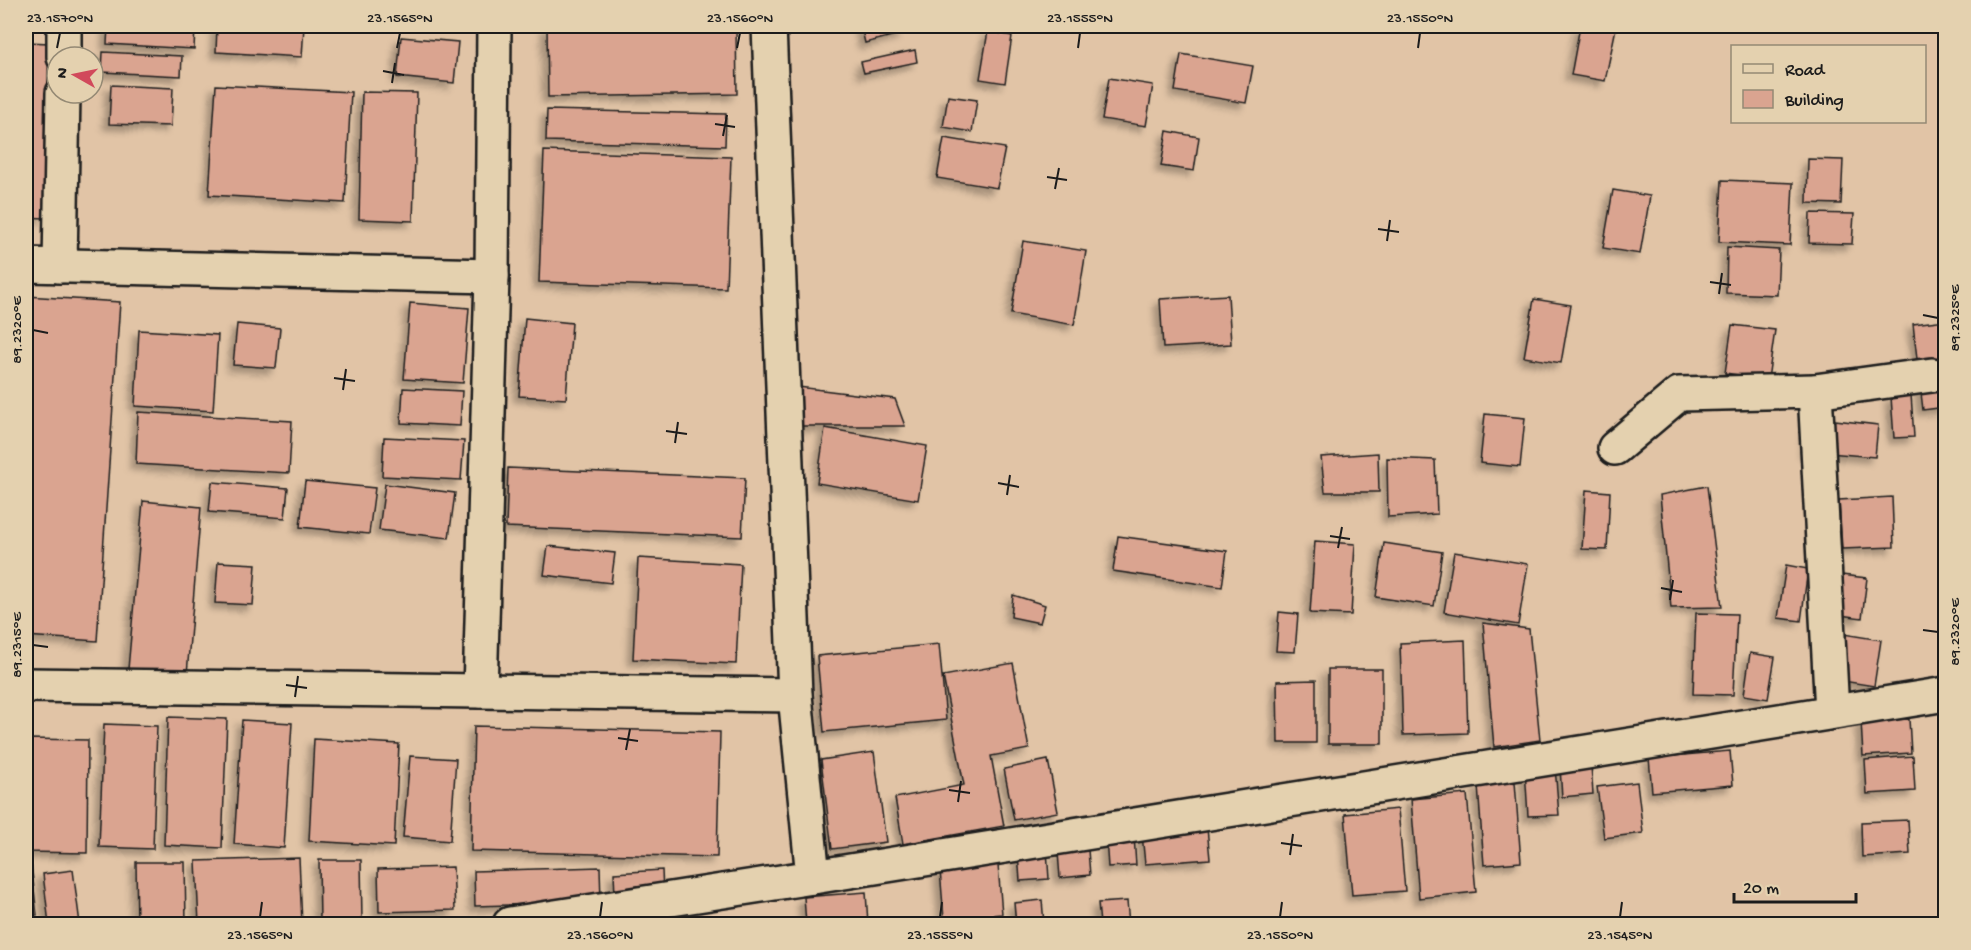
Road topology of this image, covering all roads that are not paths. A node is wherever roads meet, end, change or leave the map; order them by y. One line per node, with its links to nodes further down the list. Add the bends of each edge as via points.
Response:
1 (64, 26): 4 (street)
2 (494, 26): 8 (street)
3 (769, 26): 15 (street)
4 (64, 45)
5 (63, 105): 7 (street)
6 (26, 265): 7 (street)
7 (60, 266): 8 (street)
8 (492, 276): 13 (street)
9 (1932, 375): 10 (street)
10 (1815, 391): 11 (street, via 1679,394); 16 (street)
11 (1615, 448)
12 (26, 685): 13 (street)
13 (480, 691): 15 (street)
14 (1946, 694): 16 (street)
15 (795, 695): 17 (street)
16 (1832, 712): 17 (street)
17 (813, 877): 18 (street)
18 (510, 924)

